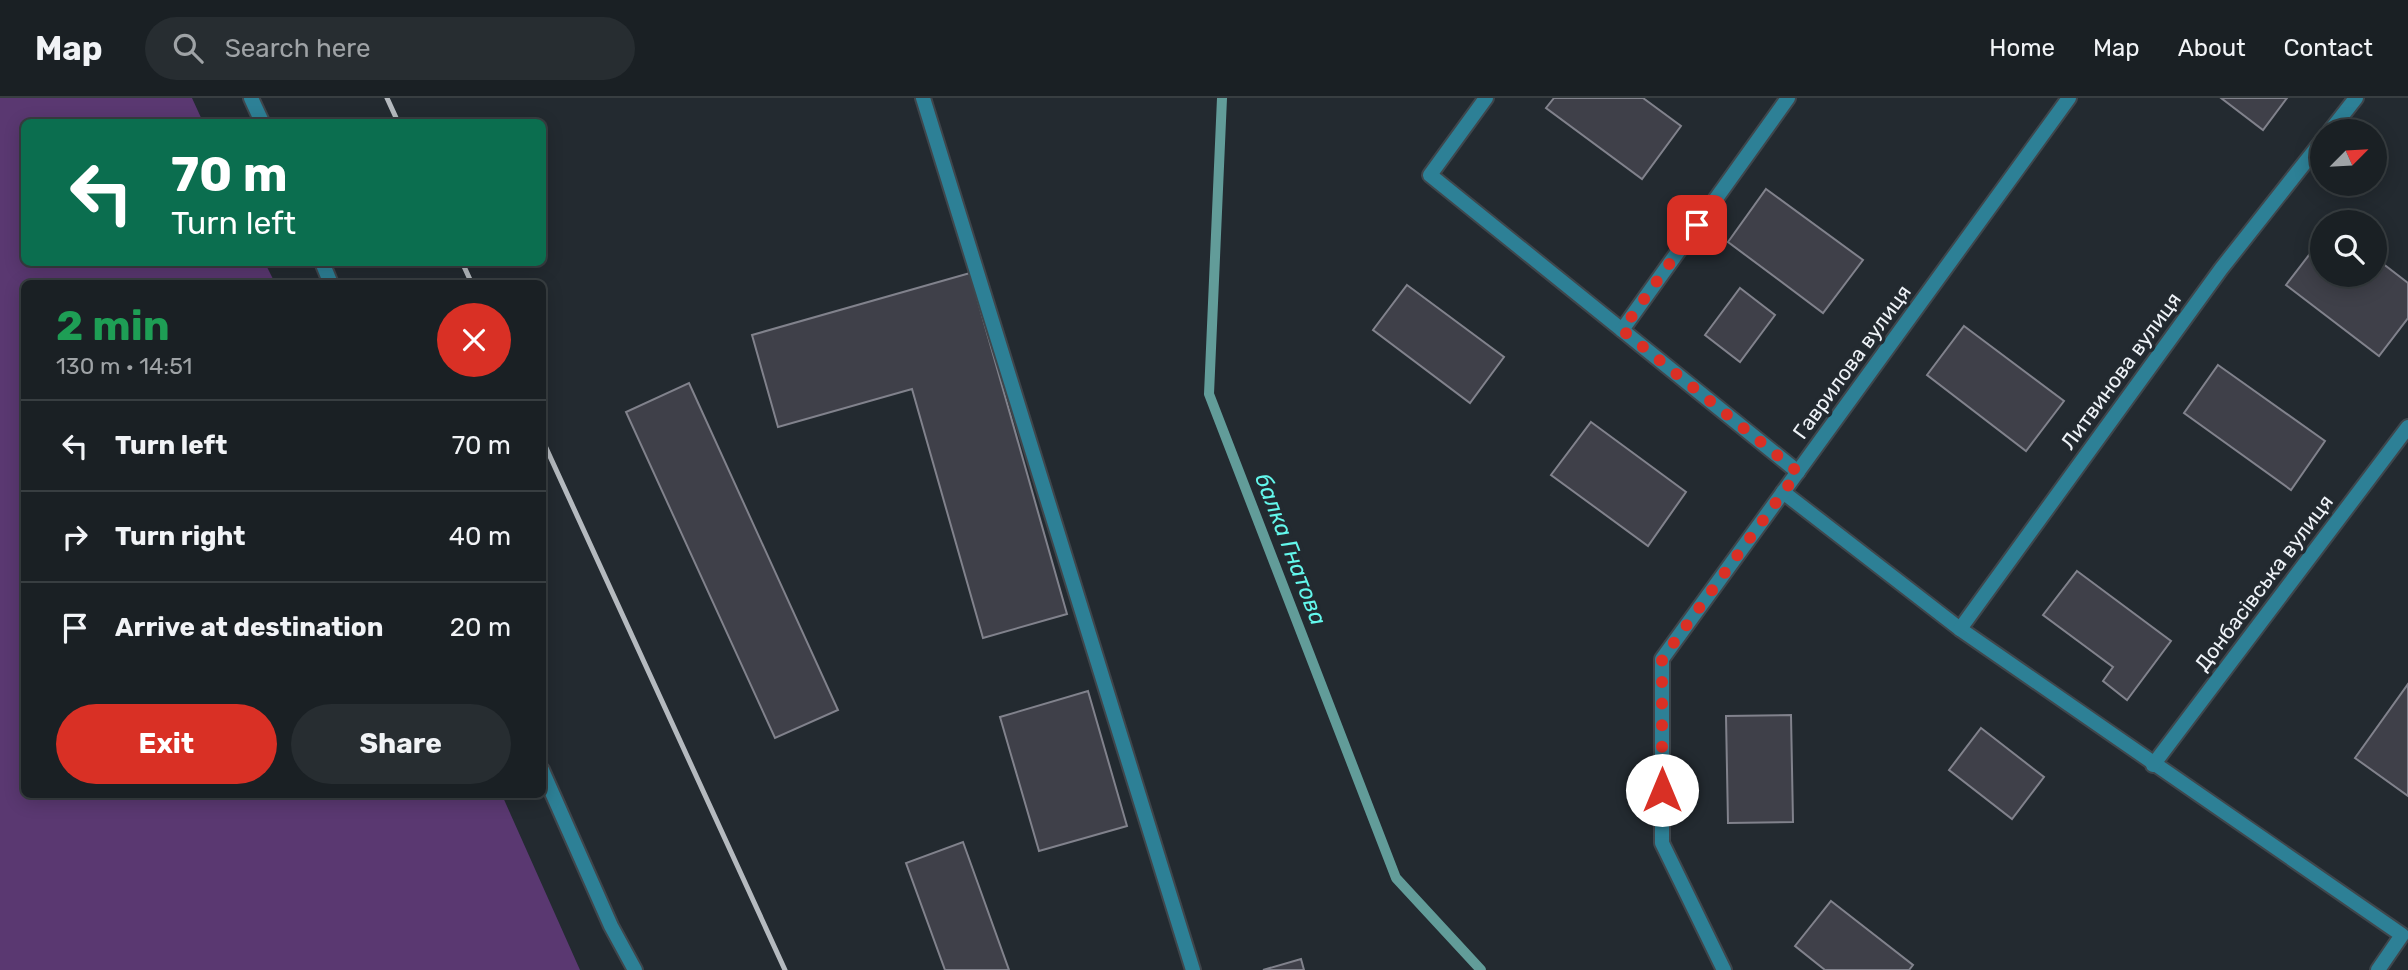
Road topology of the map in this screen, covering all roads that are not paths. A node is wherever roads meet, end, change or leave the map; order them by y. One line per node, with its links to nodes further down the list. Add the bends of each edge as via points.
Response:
1 (251, 98): 7 (street)
2 (923, 98): 19 (street)
3 (1486, 98): 10 (street, via 1430,175)
4 (1788, 98): 10 (street)
5 (2069, 98): 12 (street, Гаврилова вулиця)
6 (2356, 98): 8 (street)
7 (261, 119)
8 (2339, 119)
9 (2310, 156): 14 (street, Литвинова вулиця, via 2221,269)
10 (1622, 330): 12 (street)
11 (2408, 426): 15 (street, Донбасівська вулиця)
12 (1798, 472): 13 (street, Гаврилова вулиця)
13 (1783, 492): 14 (street); 20 (street, Гаврилова вулиця, via 1662,659 1662,843)
14 (1960, 629): 15 (street)
15 (2152, 765): 17 (street)
16 (546, 779): 18 (street)
17 (2405, 931): 21 (street)
18 (635, 970)
19 (1193, 970)
20 (1724, 970)
21 (2378, 970)

